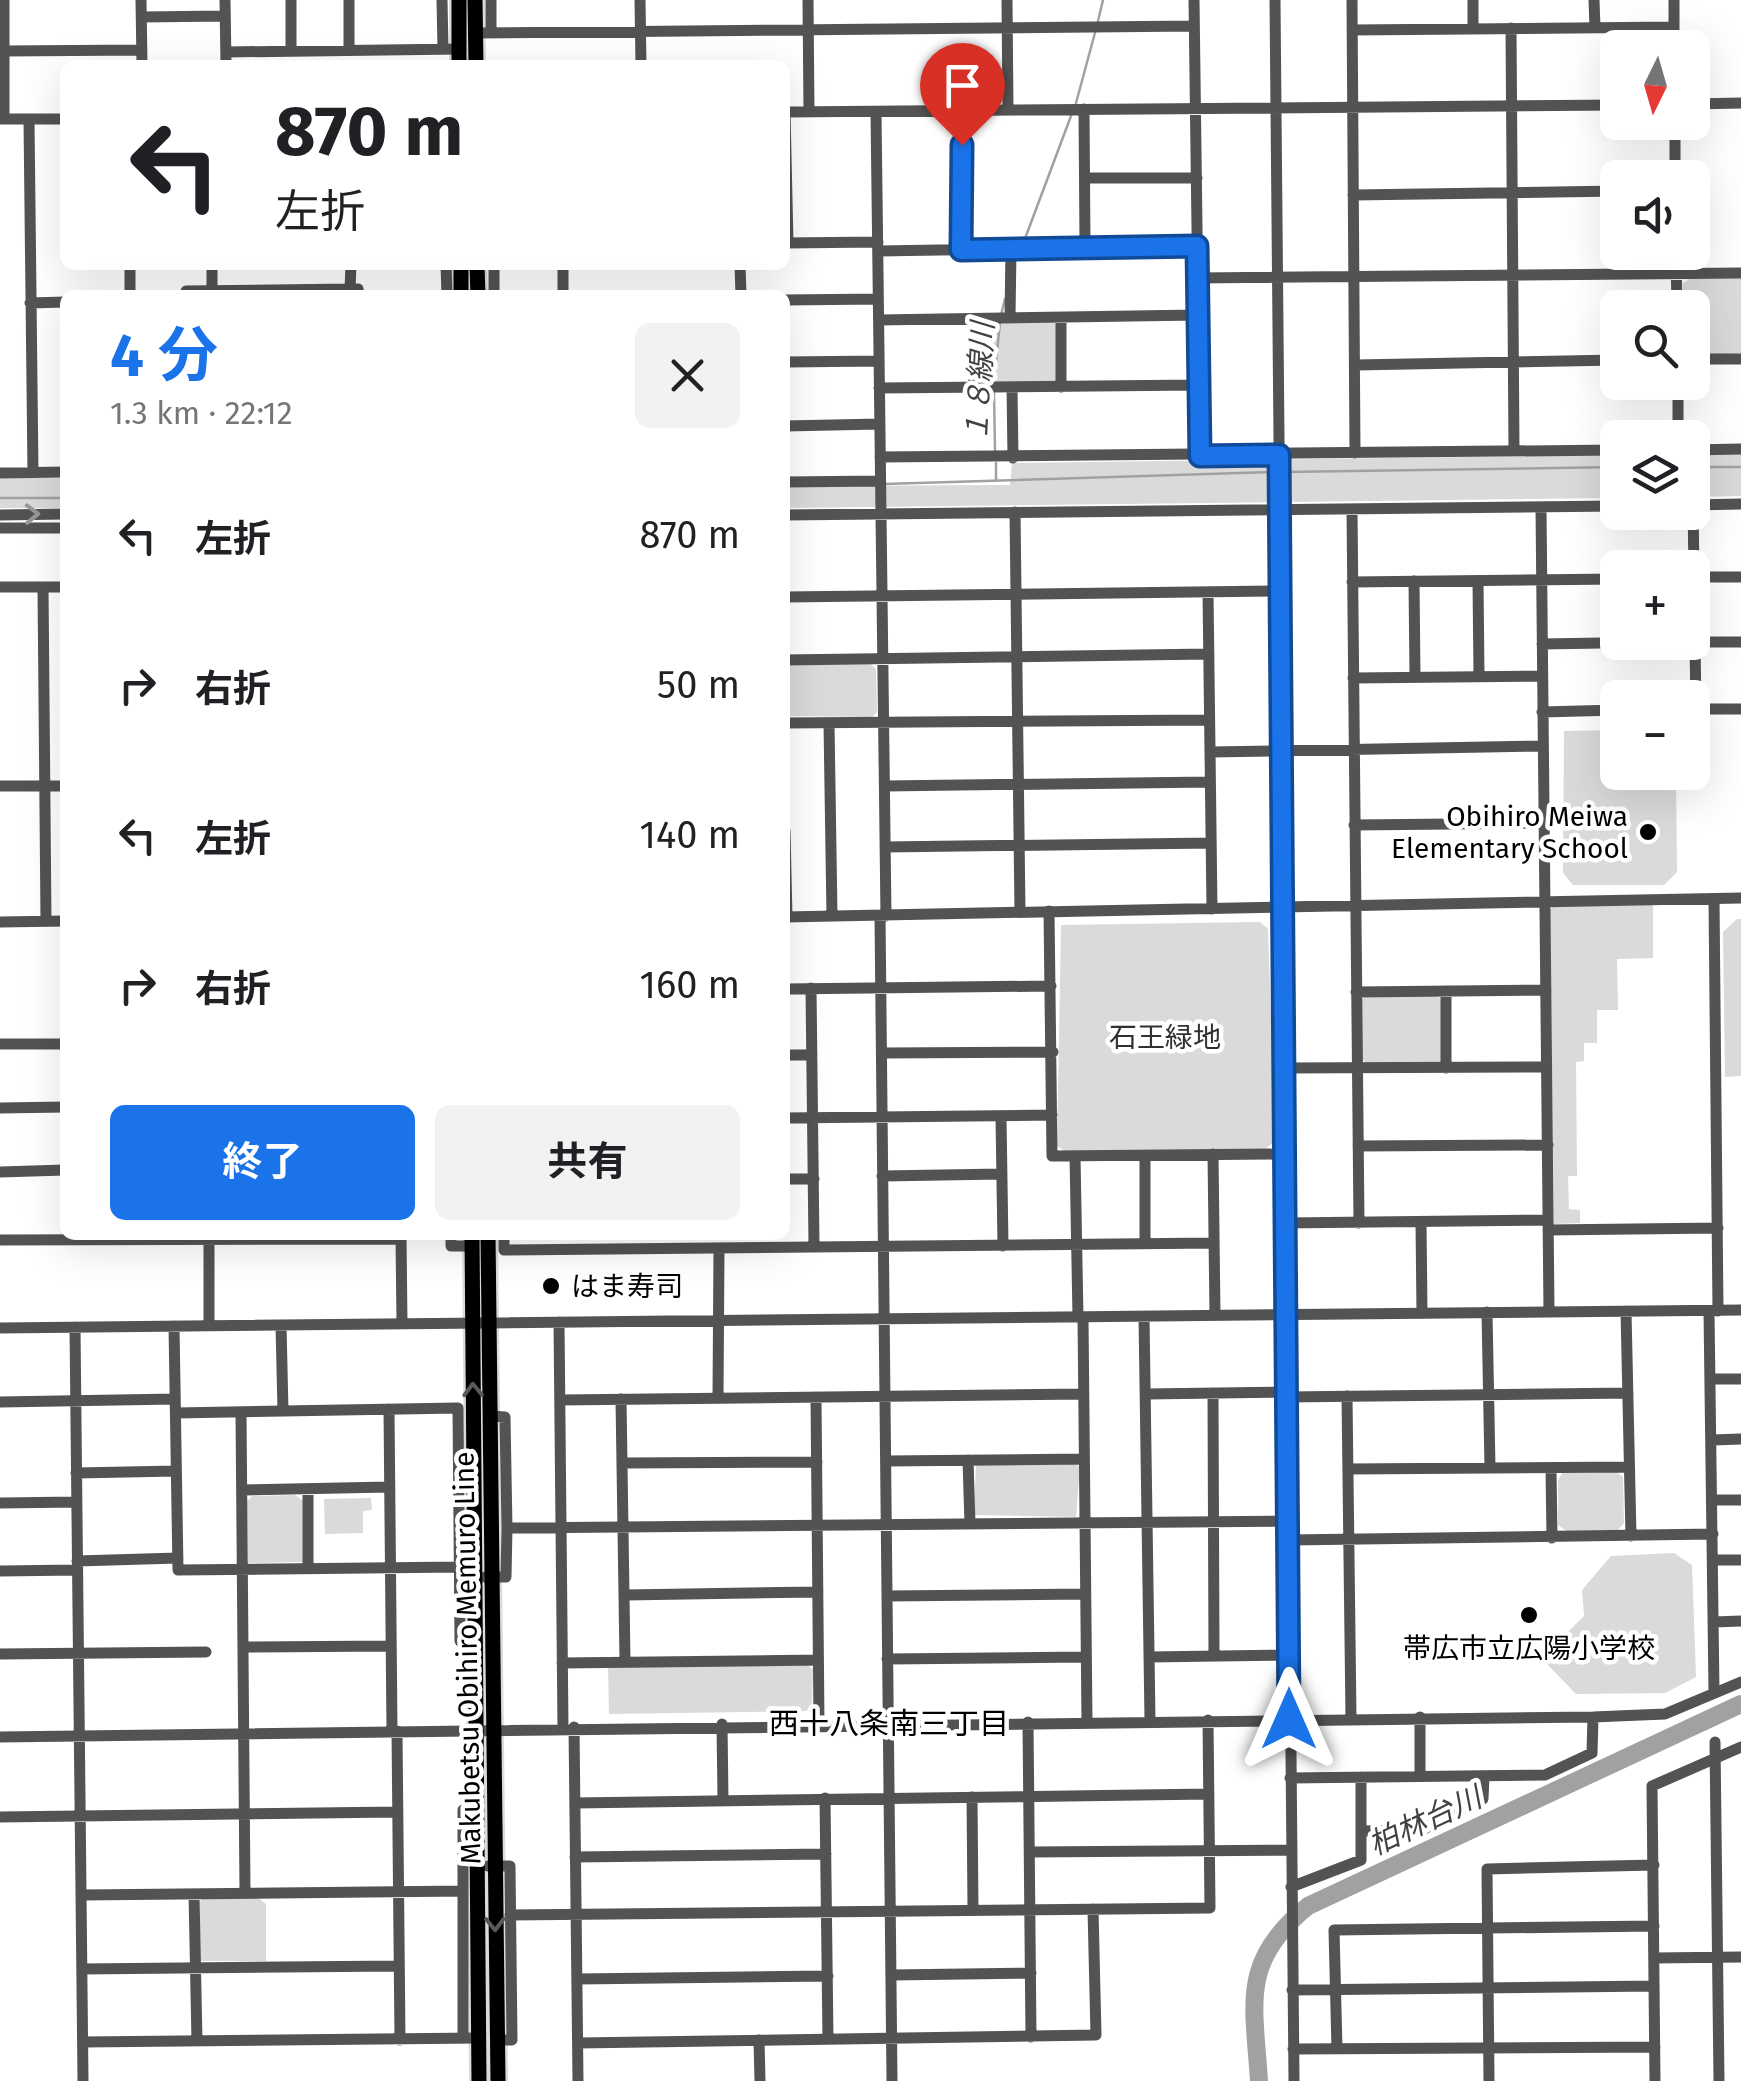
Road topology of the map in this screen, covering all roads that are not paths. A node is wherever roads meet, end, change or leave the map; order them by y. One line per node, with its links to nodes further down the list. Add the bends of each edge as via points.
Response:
1 (4, 0): 33 (street)
2 (142, 0): 20 (street)
3 (225, 0): 19 (street)
4 (291, 0): 34 (street)
5 (349, 0): 32 (street)
6 (442, 0): 35 (street)
7 (458, 0): 35 (main road)
8 (475, 0): 30 (main road)
9 (491, 0): 30 (street)
10 (640, 0): 29 (street)
11 (808, 0): 26 (street)
12 (1007, 0): 22 (street)
13 (1194, 0): 21 (street)
14 (1275, 0): 45 (street)
15 (1352, 0): 28 (street)
16 (1473, 0): 27 (street)
17 (1594, 0): 24 (street)
18 (1674, 0): 25 (street)
19 (225, 16): 20 (street); 36 (street)
20 (142, 17): 31 (street)
21 (1194, 26): 22 (street); 44 (street)
22 (1007, 27): 26 (street); 47 (street)
23 (1511, 28): 24 (street); 27 (street); 43 (street)
24 (1594, 28): 25 (street)
25 (1674, 28)
26 (808, 29): 29 (street); 51 (street)
27 (1473, 29): 28 (street)
28 (1352, 30): 46 (street)
29 (640, 31): 30 (street); 39 (street)
30 (483, 33): 38 (main road)
31 (142, 50): 33 (street); 37 (street)
32 (350, 50): 34 (street); 35 (street)
33 (4, 51): 53 (street)
34 (291, 51): 36 (street)
35 (454, 55)
36 (226, 58)
37 (142, 60)
38 (477, 60)
39 (641, 60)
40 (1741, 103): 42 (street)
41 (1600, 104): 43 (street)
42 (1710, 104)
43 (1512, 106): 46 (street); 59 (street)
44 (1196, 107): 45 (street); 48 (street); 57 (street)
45 (1276, 108): 46 (street); 73 (street)
46 (1353, 108): 60 (street)
47 (1008, 109): 48 (street); 49 (street)
48 (1084, 109): 56 (street)
49 (962, 110): 52 (street); 66 (street)
50 (790, 112): 51 (street)
51 (809, 112): 52 (street)
52 (876, 112): 63 (street)
53 (2, 119): 55 (street)
54 (60, 119): 55 (street)
55 (29, 120): 78 (street)
56 (1085, 178): 57 (street); 62 (street)
57 (1196, 178): 64 (street)
58 (1600, 190): 59 (street)
59 (1513, 192): 60 (street); 70 (street)
60 (1354, 195): 71 (street)
61 (790, 242): 63 (street)
62 (1085, 245): 64 (street); 65 (street)
63 (878, 246): 66 (street); 75 (street)
64 (1197, 246): 72 (street)
65 (1010, 248): 66 (street); 80 (street)
66 (961, 250)
67 (1677, 270): 69 (street)
68 (1741, 273): 69 (street)
69 (1677, 274): 70 (street); 74 (street)
70 (1513, 276): 71 (street); 88 (street)
71 (1354, 277): 73 (street); 90 (street)
72 (1198, 278): 73 (street); 79 (street)
73 (1278, 279): 103 (street)
74 (1677, 290)
75 (878, 299): 76 (street); 83 (street)
76 (790, 300)
77 (60, 302): 78 (street)
78 (30, 303): 107 (street)
79 (1198, 315): 81 (street); 91 (street)
80 (1010, 318): 81 (street); 82 (street)
81 (1060, 318): 93 (street)
82 (974, 319): 83 (street); 92 (street)
83 (879, 320): 87 (street)
84 (1741, 359): 86 (street)
85 (1600, 360): 88 (street)
86 (1710, 360)
87 (879, 361): 89 (street); 94 (street)
88 (1514, 361): 90 (street); 99 (street)
89 (790, 362)
90 (1356, 365): 102 (street)
91 (1199, 386): 93 (street); 104 (street)
92 (974, 387): 94 (street); 95 (street)
93 (1062, 387): 95 (street)
94 (880, 388): 96 (street)
95 (1012, 388): 106 (street)
96 (880, 424): 97 (street); 105 (street)
97 (790, 426)
98 (1741, 449): 101 (street)
99 (1514, 450): 100 (street); 102 (street)
100 (1600, 450)
101 (1710, 450)
102 (1356, 453): 103 (street)
103 (1279, 455): 104 (street); 117 (street)
104 (1200, 456): 106 (street)
105 (880, 457): 106 (street); 110 (street)
106 (1013, 458)
107 (33, 472): 108 (street); 109 (street)
108 (60, 472)
109 (0, 473)
110 (880, 481): 111 (street); 122 (street)
111 (790, 482)
112 (1710, 504): 113 (street)
113 (1741, 504)
114 (1600, 506): 115 (street)
115 (1541, 508): 116 (street); 128 (street)
116 (1352, 509): 117 (street); 130 (street)
117 (1278, 510): 118 (street); 135 (street)
118 (1015, 512): 122 (street); 137 (street)
119 (0, 514): 120 (street, one-way to 120)
120 (60, 514)
121 (790, 514): 122 (street)
122 (882, 514): 138 (street)
123 (0, 528): 124 (street)
124 (60, 528)
125 (1741, 576): 126 (street)
126 (1710, 577)
127 (1600, 578): 128 (street)
128 (1542, 580): 129 (street); 143 (street)
129 (1478, 581): 131 (street); 148 (street)
130 (1352, 582): 131 (street); 151 (street)
131 (1414, 582): 150 (street)
132 (0, 587): 134 (street)
133 (60, 587): 134 (street)
134 (42, 588): 168 (street)
135 (1278, 591): 136 (street); 163 (street)
136 (1208, 592): 137 (street); 144 (street)
137 (1016, 594): 138 (street); 145 (street)
138 (884, 596): 139 (street); 146 (street)
139 (790, 597)
140 (1710, 642): 141 (street)
141 (1741, 642)
142 (1600, 643): 143 (street)
143 (1542, 644): 149 (street)
144 (1209, 654): 145 (street); 156 (street)
145 (1017, 657): 146 (street); 157 (street)
146 (885, 659): 147 (street); 160 (street)
147 (790, 660)
148 (1479, 676): 149 (street); 150 (street)
149 (1542, 676): 155 (street)
150 (1415, 677): 151 (street)
151 (1353, 678): 162 (street)
152 (1710, 709): 153 (street)
153 (1741, 709)
154 (1600, 710): 155 (street)
155 (1542, 712): 161 (street)
156 (1210, 720): 157 (street); 164 (street)
157 (1018, 722): 160 (street); 166 (street)
158 (790, 723): 159 (street)
159 (829, 723): 160 (street); 184 (street)
160 (885, 723): 170 (street)
161 (1542, 746): 162 (street); 171 (street)
162 (1354, 749): 163 (street); 172 (street)
163 (1280, 750): 164 (street); 181 (street)
164 (1210, 752): 165 (street)
165 (1210, 782): 166 (street); 173 (street)
166 (1019, 784): 170 (street); 174 (street)
167 (0, 786): 168 (street)
168 (45, 786): 169 (street); 187 (street)
169 (60, 786)
170 (885, 786): 175 (street)
171 (1544, 823): 172 (street); 178 (street)
172 (1354, 825): 179 (street)
173 (1211, 843): 174 (street); 180 (street)
174 (1020, 845): 175 (street); 183 (street)
175 (885, 846): 185 (street)
176 (1741, 898): 177 (street)
177 (1714, 899): 178 (street); 230 (street)
178 (1545, 901): 179 (street); 194 (street)
179 (1356, 908): 181 (street); 196 (street)
180 (1212, 909): 181 (street); 182 (street)
181 (1281, 909): 204 (street)
182 (1049, 911): 183 (street); 190 (street)
183 (1020, 912): 185 (street)
184 (832, 916): 185 (street); 186 (street)
185 (883, 916): 191 (street)
186 (790, 917)
187 (46, 921): 188 (street); 189 (street)
188 (60, 921)
189 (0, 922)
190 (1051, 986): 191 (street); 199 (street)
191 (881, 987): 192 (street); 200 (street)
192 (811, 988): 193 (street); 202 (street)
193 (790, 989)
194 (1546, 990): 195 (street); 203 (street)
195 (1446, 991): 196 (street); 205 (street)
196 (1356, 992): 206 (street)
197 (0, 1044): 198 (street)
198 (60, 1044)
199 (1052, 1052): 200 (street); 210 (street)
200 (882, 1053): 209 (street)
201 (790, 1055): 202 (street)
202 (812, 1055): 213 (street)
203 (1546, 1067): 205 (street); 214 (street)
204 (1283, 1068): 206 (street); 217 (street)
205 (1446, 1068): 206 (street)
206 (1356, 1069): 215 (street)
207 (60, 1107): 208 (street)
208 (0, 1108)
209 (882, 1116): 211 (street); 213 (street); 223 (street)
210 (1052, 1116): 211 (street); 219 (street, via 1052,1156)
211 (1001, 1117): 222 (street)
212 (790, 1118): 213 (street)
213 (814, 1118): 225 (street)
214 (1548, 1145): 215 (street); 229 (street)
215 (1358, 1146): 226 (street)
216 (1212, 1154): 217 (street); 218 (street); 242 (street)
217 (1285, 1154): 228 (street)
218 (1145, 1155): 219 (street); 241 (street)
219 (1076, 1156): 243 (street)
220 (60, 1170): 221 (street)
221 (0, 1172)
222 (1002, 1174): 223 (street); 246 (street)
223 (882, 1176): 245 (street)
224 (790, 1179): 225 (street)
225 (814, 1179): 244 (street)
226 (1359, 1222): 227 (street); 228 (street)
227 (1421, 1222): 229 (street); 254 (street)
228 (1284, 1224): 256 (street)
229 (1548, 1225): 230 (street); 253 (street)
230 (1718, 1228): 251 (street)
231 (60, 1239): 232 (street)
232 (0, 1240)
233 (209, 1240): 265 (street)
234 (402, 1240): 262 (street)
235 (450, 1240): 236 (street, via 450,1246)
236 (471, 1240): 263 (main road, Makubetsu Obihiro Memuro Line)
237 (488, 1240): 264 (main road, Makubetsu Obihiro Memuro Line)
238 (504, 1240): 248 (street, via 504,1250)
239 (558, 1240): 248 (street)
240 (620, 1242): 247 (street); 248 (street)
241 (1145, 1243): 242 (street); 243 (street)
242 (1214, 1243): 255 (street)
243 (1077, 1244): 246 (street); 257 (street)
244 (814, 1246): 245 (street); 247 (street)
245 (884, 1246): 246 (street); 259 (street)
246 (1003, 1246)
247 (718, 1248): 260 (street)
248 (558, 1250)
249 (1741, 1310): 251 (street)
250 (1626, 1311): 251 (street); 253 (street); 275 (street)
251 (1714, 1311): 271 (street)
252 (1487, 1312): 253 (street); 254 (street); 277 (street)
253 (1549, 1312)
254 (1422, 1313): 256 (street)
255 (1216, 1315): 256 (street); 258 (street)
256 (1285, 1315): 276 (street)
257 (1080, 1317): 258 (street); 259 (street); 273 (street)
258 (1144, 1317): 274 (street)
259 (884, 1318): 260 (street); 278 (street)
260 (718, 1321): 261 (street); 281 (street)
261 (559, 1322): 264 (street); 284 (street)
262 (402, 1323): 263 (street); 266 (street)
263 (472, 1323): 264 (street); 293 (main road, Makubetsu Obihiro Memuro Line, one-way to 263)
264 (490, 1323): 290 (main road, Makubetsu Obihiro Memuro Line)
265 (210, 1325): 266 (street); 267 (street)
266 (281, 1325): 288 (street)
267 (174, 1326): 268 (street); 286 (street)
268 (75, 1327): 269 (street); 283 (street)
269 (0, 1328)
270 (1741, 1378): 271 (street)
271 (1711, 1379): 292 (street)
272 (1213, 1393): 274 (street); 276 (street); 314 (street)
273 (1083, 1394): 278 (street); 294 (street)
274 (1147, 1394): 313 (street)
275 (1628, 1394): 277 (street); 299 (street)
276 (1286, 1395): 279 (street); 312 (street)
277 (1489, 1395): 279 (street); 301 (street)
278 (886, 1396): 280 (street); 296 (street)
279 (1346, 1396): 300 (street)
280 (816, 1397): 281 (street); 297 (street)
281 (718, 1398): 282 (street)
282 (621, 1399): 284 (street); 298 (street)
283 (76, 1400): 285 (street); 286 (street); 304 (street)
284 (560, 1400): 319 (street)
285 (0, 1402)
286 (175, 1406): 289 (street); 303 (street)
287 (389, 1409): 288 (street); 293 (street, via 458,1408); 305 (street)
288 (283, 1411): 289 (street)
289 (241, 1412): 307 (street)
290 (490, 1416): 293 (main road, Makubetsu Obihiro Memuro Line); 320 (street, via 504,1417)
291 (1741, 1439): 292 (street)
292 (1712, 1440): 308 (street)
293 (474, 1457): 332 (street); 336 (main road, Makubetsu Obihiro Memuro Line)
294 (1084, 1459): 295 (street); 315 (street)
295 (968, 1460): 296 (street); 317 (street)
296 (886, 1461): 316 (street)
297 (817, 1462): 298 (street); 318 (street)
298 (623, 1463): 321 (street)
299 (1630, 1466): 302 (street); 323 (street)
300 (1348, 1468): 301 (street); 325 (street)
301 (1490, 1468): 302 (street)
302 (1551, 1468): 324 (street)
303 (176, 1471): 304 (street); 327 (street)
304 (76, 1474): 311 (street)
305 (389, 1487): 306 (street); 331 (street)
306 (308, 1489): 307 (street); 333 (street)
307 (242, 1490): 334 (street)
308 (1713, 1500): 309 (street); 322 (street)
309 (1741, 1500)
310 (0, 1502): 311 (street)
311 (76, 1502): 330 (street)
312 (1288, 1521): 314 (street); 326 (street)
313 (1148, 1522): 314 (street); 315 (street); 352 (street)
314 (1215, 1522): 350 (street)
315 (1084, 1523): 317 (street); 338 (street)
316 (886, 1524): 317 (street); 318 (street); 340 (street)
317 (970, 1524)
318 (817, 1525): 321 (street); 337 (street)
319 (561, 1527): 320 (street); 321 (street); 356 (street)
320 (507, 1528): 336 (street, via 506,1577)
321 (624, 1528): 339 (street)
322 (1713, 1534): 323 (street); 328 (street)
323 (1630, 1536): 324 (street)
324 (1552, 1538): 325 (street)
325 (1349, 1539): 326 (street); 361 (street)
326 (1288, 1540): 349 (street)
327 (178, 1558): 330 (street); 334 (street, via 178,1570)
328 (1714, 1560): 329 (street); 341 (street)
329 (1741, 1560)
330 (77, 1565): 335 (street); 347 (street)
331 (390, 1567): 332 (street); 333 (street); 344 (street)
332 (459, 1567): 343 (street, via 460,1641)
333 (308, 1568): 334 (street)
334 (242, 1569): 345 (street)
335 (0, 1571)
336 (483, 1577): 343 (main road, Makubetsu Obihiro Memuro Line); 371 (main road, Makubetsu Obihiro Memuro Line)
337 (818, 1592): 339 (street); 354 (street)
338 (1084, 1594): 340 (street); 351 (street)
339 (625, 1595): 355 (street)
340 (887, 1596): 353 (street)
341 (1714, 1622): 342 (street); 358 (street)
342 (1741, 1622)
343 (476, 1641): 371 (main road, Makubetsu Obihiro Memuro Line)
344 (391, 1646): 345 (street); 372 (street)
345 (243, 1647): 373 (street)
346 (206, 1652): 347 (street)
347 (78, 1653): 348 (street); 375 (street)
348 (0, 1654)
349 (1289, 1655): 350 (street); 362 (street)
350 (1214, 1656): 352 (street)
351 (1086, 1657): 353 (street); 365 (street)
352 (1149, 1658): 363 (street)
353 (887, 1659): 369 (street)
354 (818, 1660): 355 (street); 368 (street)
355 (624, 1661): 356 (street)
356 (562, 1663): 370 (street)
357 (1741, 1682): 358 (street)
358 (1714, 1692): 360 (street, via 1666,1714)
359 (1420, 1717): 360 (street); 361 (street); 378 (street)
360 (1593, 1717): 379 (street, via 1592,1753 1545,1776)
361 (1351, 1718): 362 (street)
362 (1289, 1719): 364 (street); 381 (street)
363 (1150, 1720): 364 (street); 365 (street)
364 (1208, 1720): 382 (street)
365 (1087, 1721): 366 (street)
366 (1028, 1722): 369 (street); 383 (street)
367 (722, 1724): 368 (street); 370 (street); 387 (street)
368 (819, 1724): 369 (street)
369 (888, 1724): 386 (street)
370 (569, 1727): 371 (street); 388 (street)
371 (484, 1728): 372 (street); 389 (main road, Makubetsu Obihiro Memuro Line); 401 (main road, Makubetsu Obihiro Memuro Line)
372 (394, 1731): 373 (street); 390 (street)
373 (244, 1733): 375 (street); 391 (street)
374 (0, 1736): 375 (street)
375 (79, 1736): 392 (street)
376 (1741, 1747): 377 (street)
377 (1715, 1749): 400 (street, via 1652,1786); 419 (street)
378 (1420, 1776): 379 (street); 380 (street)
379 (1484, 1776): 394 (street, via 1483,1799 1422,1830)
380 (1361, 1777): 381 (street); 394 (street)
381 (1290, 1778): 395 (street)
382 (1210, 1794): 383 (street); 396 (street)
383 (1030, 1796): 384 (street); 397 (street)
384 (972, 1797): 386 (street); 412 (street)
385 (826, 1798): 386 (street); 387 (street); 398 (street)
386 (890, 1798): 411 (street)
387 (723, 1800): 388 (street)
388 (575, 1803): 399 (street)
389 (476, 1810): 401 (main road, Makubetsu Obihiro Memuro Line); 402 (street, via 463,1810)
390 (396, 1812): 391 (street); 403 (street)
391 (244, 1814): 392 (street); 405 (street)
392 (80, 1816): 393 (street); 407 (street)
393 (0, 1817)
394 (1362, 1831): 404 (street, via 1361,1860)
395 (1292, 1850): 396 (street); 404 (street)
396 (1210, 1851): 397 (street); 409 (street, via 1210,1908)
397 (1030, 1852): 408 (street)
398 (826, 1854): 399 (street); 410 (street)
399 (575, 1857): 414 (street)
400 (1654, 1865): 415 (street); 416 (street, via 1486,1869)
401 (486, 1866): 413 (street, via 510,1866); 427 (main road, Makubetsu Obihiro Memuro Line, one-way to 427); 428 (main road, Makubetsu Obihiro Memuro Line)
402 (463, 1891): 403 (street); 428 (street)
403 (398, 1892): 405 (street); 420 (street)
404 (1291, 1892): 431 (street)
405 (245, 1893): 406 (street)
406 (194, 1894): 407 (street); 421 (street)
407 (82, 1895): 422 (street)
408 (1030, 1909): 409 (street); 412 (street); 423 (street)
409 (1094, 1909): 433 (street, via 1096,2035)
410 (826, 1910): 411 (street); 414 (street); 425 (street)
411 (891, 1910): 412 (street); 424 (street)
412 (974, 1910)
413 (510, 1915): 414 (street); 438 (street, via 512,2040)
414 (576, 1915): 426 (street)
415 (1654, 1926): 416 (street); 418 (street)
416 (1486, 1929): 430 (street); 432 (street, via 1334,1930)
417 (1741, 1957): 419 (street)
418 (1654, 1958): 419 (street); 429 (street)
419 (1716, 1958): 456 (street)
420 (399, 1966): 421 (street); 437 (street)
421 (195, 1967): 422 (street); 440 (street)
422 (82, 1969): 441 (street)
423 (1031, 1973): 424 (street); 433 (street)
424 (892, 1975): 435 (street)
425 (828, 1976): 426 (street); 436 (street)
426 (577, 1979): 442 (street)
427 (496, 1982): 428 (street); 438 (main road, Makubetsu Obihiro Memuro Line)
428 (471, 1983): 434 (main road, Makubetsu Obihiro Memuro Line)
429 (1654, 1986): 430 (street); 443 (street)
430 (1487, 1988): 432 (street); 445 (street)
431 (1292, 1990): 432 (street); 446 (street)
432 (1336, 1990): 444 (street)
433 (1032, 2037): 435 (street)
434 (471, 2038): 437 (street); 448 (main road, Makubetsu Obihiro Memuro Line)
435 (892, 2038): 436 (street); 452 (street)
436 (828, 2039): 439 (street)
437 (400, 2040): 440 (street)
438 (497, 2040): 449 (main road, Makubetsu Obihiro Memuro Line)
439 (758, 2040): 442 (street); 451 (street)
440 (196, 2041): 441 (street)
441 (83, 2042): 447 (street)
442 (578, 2043): 450 (street)
443 (1655, 2047): 445 (street); 455 (street)
444 (1337, 2048): 445 (street); 446 (street)
445 (1488, 2048): 454 (street)
446 (1294, 2049): 453 (street)
447 (84, 2081)
448 (480, 2081)
449 (498, 2081)
450 (578, 2081)
451 (760, 2081)
452 (892, 2081)
453 (1294, 2081)
454 (1489, 2081)
455 (1655, 2081)
456 (1719, 2081)

